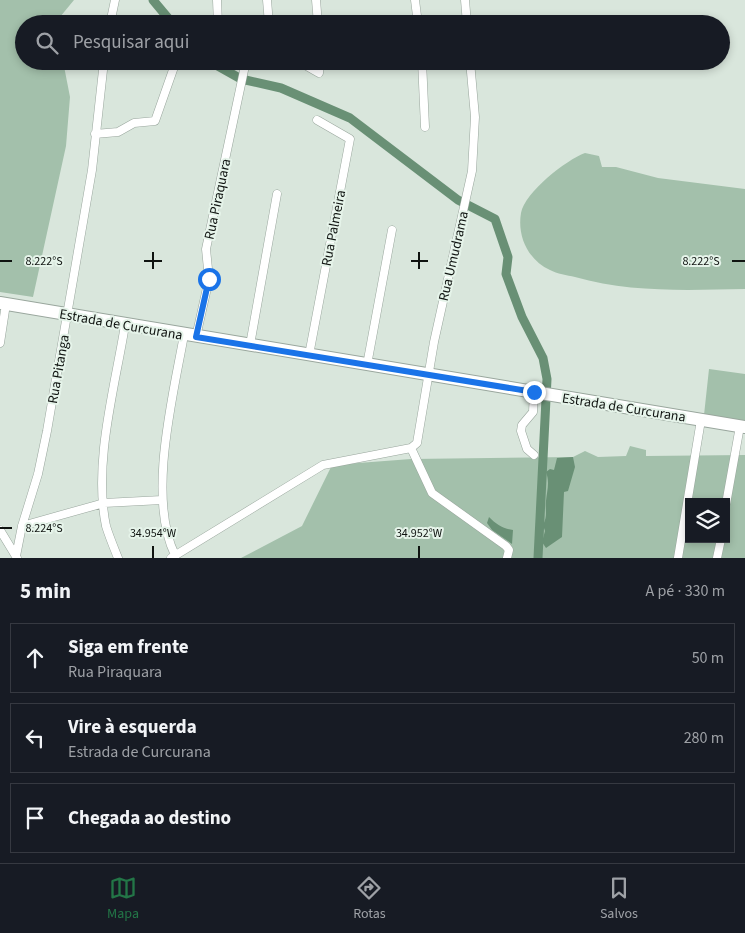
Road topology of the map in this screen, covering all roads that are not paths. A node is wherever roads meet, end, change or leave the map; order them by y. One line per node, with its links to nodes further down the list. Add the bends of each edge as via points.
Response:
1 (115, 0): 7 (street)
2 (217, 0): 8 (street)
3 (267, 0): 9 (street)
4 (316, 0): 10 (street)
5 (415, 0): 11 (street)
6 (465, 0): 12 (street)
7 (112, 15)
8 (218, 15)
9 (268, 15)
10 (317, 15)
11 (417, 15)
12 (466, 15)
13 (103, 70): 20 (street, Rua Pitanga)
14 (173, 70): 20 (street, via 155,121 134,123 118,132)
15 (243, 70): 26 (street, Rua Piraquara, via 206,249 209,279)
16 (422, 70): 19 (street)
17 (471, 70): 31 (street, Rua Umudrama, via 475,143 468,197 456,238)
18 (317, 120): 29 (street, Rua Palmeira, via 350,139)
19 (425, 127)
20 (95, 134): 24 (street, Rua Pitanga, via 92,170)
21 (277, 194): 28 (street)
22 (392, 230): 30 (street)
23 (3, 304): 24 (main road, Estrada de Curcurana); 27 (street)
24 (67, 315): 25 (main road, Estrada de Curcurana); 40 (street, Rua Pitanga, via 40,466)
25 (125, 325): 26 (main road, Estrada de Curcurana); 39 (street, via 106,441)
26 (190, 336): 28 (main road, Estrada de Curcurana); 38 (street, Rua Piraquara, via 167,431)
27 (0, 342)
28 (250, 346): 29 (main road, Estrada de Curcurana)
29 (309, 355): 30 (main road, Estrada de Curcurana)
30 (367, 365): 31 (main road, Estrada de Curcurana)
31 (428, 374): 32 (main road, Estrada de Curcurana); 35 (street, Rua Umudrama, via 417,442)
32 (536, 392): 33 (main road, Estrada de Curcurana); 36 (street, via 533,412 521,431 527,448)
33 (701, 420): 34 (main road, Estrada de Curcurana); 47 (street)
34 (742, 426): 37 (street)
35 (411, 448): 43 (street, via 323,465); 46 (street, via 432,493 506,546 509,550)
36 (534, 455)
37 (727, 498)
38 (162, 500): 39 (street); 43 (street, Rua Piraquara, via 165,526)
39 (104, 503): 40 (street); 45 (street, via 107,527)
40 (22, 526): 44 (street, Rua Pitanga)
41 (0, 530): 44 (street)
42 (720, 543): 48 (street)
43 (177, 556)
44 (17, 557)
45 (118, 558)
46 (507, 558)
47 (678, 558)
48 (718, 558)

